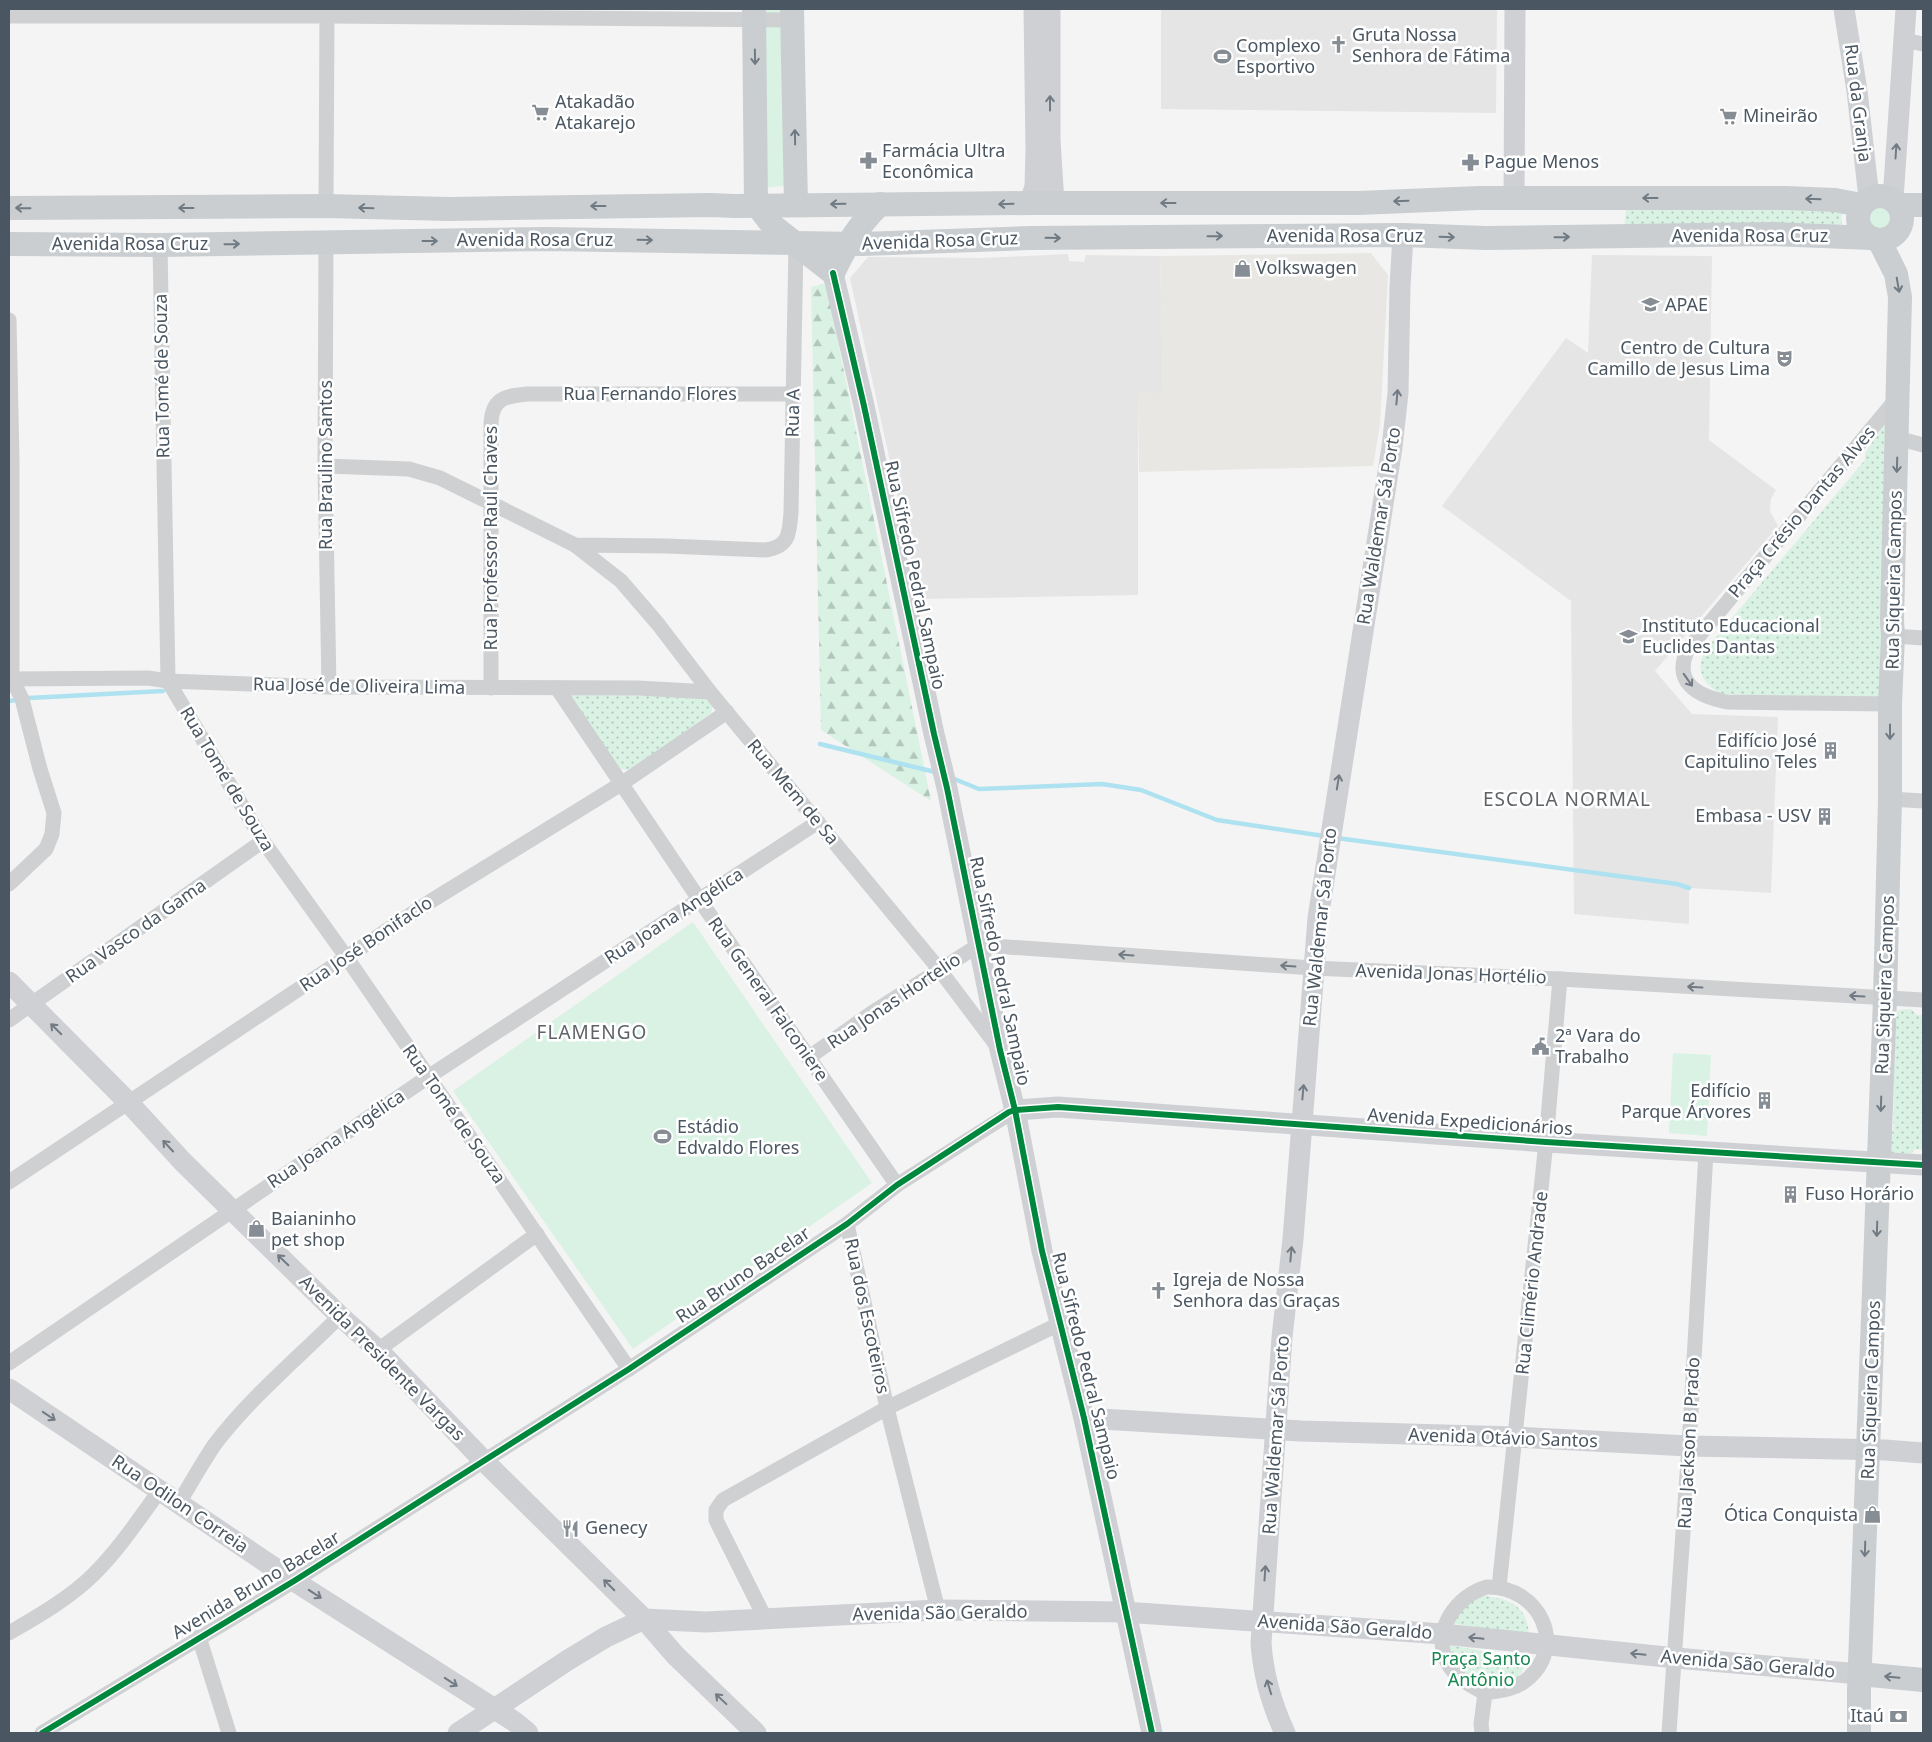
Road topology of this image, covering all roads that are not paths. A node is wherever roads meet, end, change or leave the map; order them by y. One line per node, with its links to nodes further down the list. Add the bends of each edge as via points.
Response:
1 (1034, 9): 16 (street, via 1036,150 1035,186)
2 (1050, 9): 20 (street, one-way to 2, via 1050,140)
3 (1515, 9): 12 (street)
4 (1844, 9): 14 (street, Rua da Granja, via 1857,91)
5 (1906, 9): 10 (street)
6 (327, 12): 7 (street); 9 (street); 22 (street)
7 (755, 14): 8 (street); 18 (main road, one-way to 18)
8 (792, 14): 11 (main road, one-way to 8)
9 (9, 16)
10 (1914, 42): 15 (street, one-way to 10)
11 (792, 198): 18 (main road, Avenida Rosa Cruz); 19 (main road, Avenida Rosa Cruz, one-way to 11); 26 (main road)
12 (1514, 198): 13 (main road, Avenida Rosa Cruz); 17 (main road, Avenida Rosa Cruz, one-way to 17, via 1358,203)
13 (1606, 199): 14 (main road, Avenida Rosa Cruz, one-way to 13); 28 (main road, via 1618,208 1620,219 1619,228)
14 (1865, 201): 15 (main road, Avenida Rosa Cruz, via 1881,196); 30 (main road, via 1858,212 1858,223 1863,233)
15 (1895, 202): 21 (main road, Avenida Rosa Cruz); 30 (main road, via 1902,217 1900,227 1892,236)
16 (1030, 203): 19 (main road, Avenida Rosa Cruz, one-way to 19); 20 (main road, Avenida Rosa Cruz)
17 (1123, 203): 20 (main road, Avenida Rosa Cruz); 29 (main road, via 1112,223)
18 (756, 204): 24 (main road, Avenida Rosa Cruz, one-way to 24); 26 (main road)
19 (880, 204): 37 (main road)
20 (1054, 204)
21 (1923, 205)
22 (326, 206): 24 (main road, Avenida Rosa Cruz, one-way to 22); 25 (main road, Avenida Rosa Cruz, one-way to 25)
23 (9, 208): 25 (main road, Avenida Rosa Cruz, one-way to 23)
24 (391, 208): 31 (main road, via 397,227)
25 (79, 209): 35 (main road, via 70,225 71,232)
26 (772, 226): 33 (main road); 36 (main road)
27 (1403, 235): 28 (main road, Avenida Rosa Cruz, one-way to 28); 29 (main road, Avenida Rosa Cruz, one-way to 27); 68 (street, Rua Waldemar Sá Porto, one-way to 27, via 1392,448 1398,392)
28 (1609, 237): 30 (main road, Avenida Rosa Cruz, via 1774,234)
29 (1125, 238): 37 (main road, Avenida Rosa Cruz, one-way to 29)
30 (1875, 239): 43 (main road, Rua Siqueira Campos, one-way to 43, via 1896,274 1900,297)
31 (386, 241): 32 (main road, Avenida Rosa Cruz); 33 (main road, Avenida Rosa Cruz, one-way to 33, via 547,239)
32 (326, 242): 38 (main road, Avenida Rosa Cruz, one-way to 32); 46 (street, Rua Braulino Santos)
33 (745, 243): 36 (main road, Avenida Rosa Cruz)
34 (9, 244): 35 (main road, Avenida Rosa Cruz)
35 (82, 244): 38 (main road, Avenida Rosa Cruz)
36 (796, 244): 37 (main road, Avenida Rosa Cruz); 39 (main road); 41 (street, Rua A)
37 (846, 244): 39 (main road)
38 (160, 245): 52 (street, Rua Tomé de Souza)
39 (833, 273): 66 (street, Rua Sifredo Pedral Sampaio)
40 (9, 320): 51 (street, via 12,461)
41 (793, 394): 42 (street, Rua Fernando Flores); 48 (street, Rua A, via 789,532 776,549)
42 (508, 396): 47 (street, Rua Professor Raul Chaves, via 495,405 491,417)
43 (1898, 396): 44 (main road, Rua Siqueira Campos); 57 (street, Praça Crésio Dantas Alves, one-way to 57, via 1688,649 1682,661 1682,671 1688,682 1705,696 1716,700)
44 (1897, 438): 45 (street); 49 (main road, Rua Siqueira Campos, one-way to 49)
45 (1923, 444)
46 (325, 466): 47 (street, via 409,469 440,478); 53 (street, Rua Braulino Santos)
47 (490, 504): 48 (street); 54 (street, Rua Professor Raul Chaves)
48 (576, 545): 56 (street, Rua Mem de Sa, via 621,581)
49 (1893, 636): 50 (street); 57 (main road, Rua Siqueira Campos)
50 (1923, 638)
51 (10, 679): 52 (street, Rua José de Oliveira Lima, via 148,678); 64 (street, via 23,705 54,812 54,822 46,848)
52 (168, 681): 53 (street, Rua José de Oliveira Lima); 63 (street, Rua Tomé de Souza)
53 (329, 687): 54 (street, Rua José de Oliveira Lima)
54 (491, 688): 55 (street, Rua José de Oliveira Lima)
55 (556, 688): 56 (street, Rua José de Oliveira Lima); 59 (street, Rua General Falconiere)
56 (710, 692): 58 (street, Rua Mem de Sa)
57 (1890, 704): 60 (main road, Rua Siqueira Campos, one-way to 60)
58 (727, 712): 59 (street, Rua José Bonifaclo); 62 (street, Rua Mem de Sa)
59 (621, 784): 65 (street, Rua General Falconiere); 67 (street, Rua José Bonifaclo, via 431,901)
60 (1890, 799): 61 (street); 72 (main road, Rua Siqueira Campos)
61 (1923, 801)
62 (818, 822): 65 (street, Rua Joana Angélica); 69 (street, Rua Mem de Sa)
63 (263, 841): 67 (street, Rua Tomé de Souza); 74 (street, Rua Vasco da Gama)
64 (9, 884)
65 (699, 899): 77 (street, Rua General Falconiere); 78 (street, Rua Joana Angélica)
66 (979, 945): 68 (street, Avenida Jonas Hortélio, one-way to 66); 69 (street, Rua Jonas Hortelio); 76 (street, Rua Sifredo Pedral Sampaio)
67 (347, 958): 78 (street, Rua Tomé de Souza); 79 (street, Rua José Bonifaclo)
68 (1312, 968): 70 (street, Avenida Jonas Hortélio); 81 (street, Rua Waldemar Sá Porto, one-way to 68)
69 (939, 969): 76 (street, Rua Mem de Sa); 77 (street, Rua Jonas Hortelio)
70 (1560, 979): 72 (street, Avenida Jonas Hortélio, one-way to 70); 82 (street, Rua Climério Andrade)
71 (9, 982): 74 (street, Avenida Presidente Vargas)
72 (1885, 998): 73 (street, Avenida Jonas Hortélio); 84 (main road, Rua Siqueira Campos, one-way to 84)
73 (1923, 1000)
74 (32, 1005): 75 (street, Rua Vasco da Gama); 79 (street, Avenida Presidente Vargas, one-way to 74)
75 (9, 1020)
76 (1000, 1050): 80 (street, Rua Sifredo Pedral Sampaio)
77 (808, 1058): 87 (street, Rua General Falconiere)
78 (428, 1077): 88 (street, Rua Joana Angélica); 90 (street, Rua Tomé de Souza)
79 (128, 1102): 86 (street, Rua José Bonifaclo); 88 (street, Avenida Presidente Vargas, one-way to 79)
80 (1015, 1110): 81 (street, Avenida Expedicionários, via 1058,1107); 87 (street, Rua Bruno Bacelar); 92 (street, Rua Sifredo Pedral Sampaio, via 1042,1251)
81 (1301, 1126): 82 (street, Avenida Expedicionários); 99 (street, Rua Waldemar Sá Porto, one-way to 81)
82 (1546, 1142): 83 (street, Avenida Expedicionários); 100 (street, Rua Climério Andrade)
83 (1706, 1153): 84 (street, Avenida Expedicionários); 101 (street, Rua Jackson B Prado)
84 (1879, 1163): 85 (street, Avenida Expedicionários); 102 (main road, Rua Siqueira Campos, one-way to 102)
85 (1923, 1165)
86 (9, 1182)
87 (897, 1185): 89 (street, Rua Bruno Bacelar)
88 (232, 1210): 91 (street, Avenida Presidente Vargas, one-way to 88); 94 (street, Rua Joana Angélica)
89 (847, 1224): 95 (street, Rua Bruno Bacelar); 97 (street, Rua dos Escoteiros)
90 (537, 1234): 93 (street); 95 (street, Rua Tomé de Souza)
91 (340, 1316): 93 (street, Avenida Presidente Vargas); 106 (street, via 241,1414 215,1445)
92 (1061, 1323): 97 (street); 98 (street, Rua Sifredo Pedral Sampaio)
93 (378, 1350): 104 (street, Avenida Presidente Vargas)
94 (9, 1363)
95 (629, 1369): 104 (street, Rua Bruno Bacelar)
96 (9, 1389): 105 (street, Rua Odilon Correia, one-way to 105)
97 (887, 1408): 109 (street, Rua dos Escoteiros); 111 (street, via 744,1487 718,1506 715,1513 718,1524)
98 (1084, 1418): 99 (street, Avenida Otávio Santos); 110 (street, Rua Sifredo Pedral Sampaio)
99 (1276, 1430): 100 (street, Avenida Otávio Santos); 113 (street, Rua Waldemar Sá Porto, one-way to 99)
100 (1516, 1437): 101 (street, Avenida Otávio Santos); 108 (street, Rua Climério Andrade)
101 (1689, 1446): 102 (street, Avenida Otávio Santos); 118 (street, Rua Jackson B Prado)
102 (1869, 1450): 103 (street, Avenida Otávio Santos); 119 (main road, Rua Siqueira Campos, one-way to 119)
103 (1923, 1453)
104 (484, 1461): 107 (street, Avenida Bruno Bacelar); 112 (street, Avenida Presidente Vargas, one-way to 104)
105 (160, 1490): 106 (street, Rua Odilon Correia); 114 (street, via 93,1575 52,1606)
106 (179, 1503): 107 (street, Rua Odilon Correia)
107 (294, 1581): 116 (street, Avenida Bruno Bacelar); 122 (street, Rua Odilon Correia, one-way to 122)
108 (1499, 1587): 115 (street, via 1474,1591 1448,1618); 117 (street, via 1518,1593 1532,1604 1542,1618)
109 (938, 1610): 110 (street, Avenida São Geraldo); 111 (street, Avenida São Geraldo)
110 (1124, 1612): 113 (street, Avenida São Geraldo); 128 (street, Rua Sifredo Pedral Sampaio)
111 (765, 1618): 112 (street, Avenida São Geraldo, via 706,1622)
112 (644, 1619): 122 (street, Avenida São Geraldo, via 568,1660); 127 (street, Avenida Presidente Vargas, one-way to 112, via 675,1655)
113 (1261, 1622): 115 (street, Avenida São Geraldo); 129 (street, Rua Waldemar Sá Porto, one-way to 113, via 1262,1662)
114 (9, 1632)
115 (1443, 1634): 117 (street, Avenida São Geraldo, one-way to 115); 121 (street, via 1442,1648 1447,1662 1459,1678)
116 (200, 1637): 123 (street, Avenida Bruno Bacelar); 124 (street)
117 (1547, 1645): 118 (street, Avenida São Geraldo, one-way to 117); 121 (street, via 1537,1669 1524,1682 1507,1690)
118 (1676, 1658): 119 (street, Avenida São Geraldo); 131 (street, Rua Jackson B Prado)
119 (1860, 1674): 120 (main road, Avenida São Geraldo, one-way to 119); 132 (main road, Rua Siqueira Campos)
120 (1923, 1680)
121 (1485, 1693): 130 (street)
122 (495, 1710): 125 (street, Avenida São Geraldo); 126 (street, Rua Odilon Correia)
123 (50, 1731)
124 (229, 1733)
125 (458, 1733)
126 (528, 1733)
127 (756, 1733)
128 (1152, 1733)
129 (1286, 1733)
130 (1482, 1733)
131 (1670, 1733)
132 (1859, 1733)

